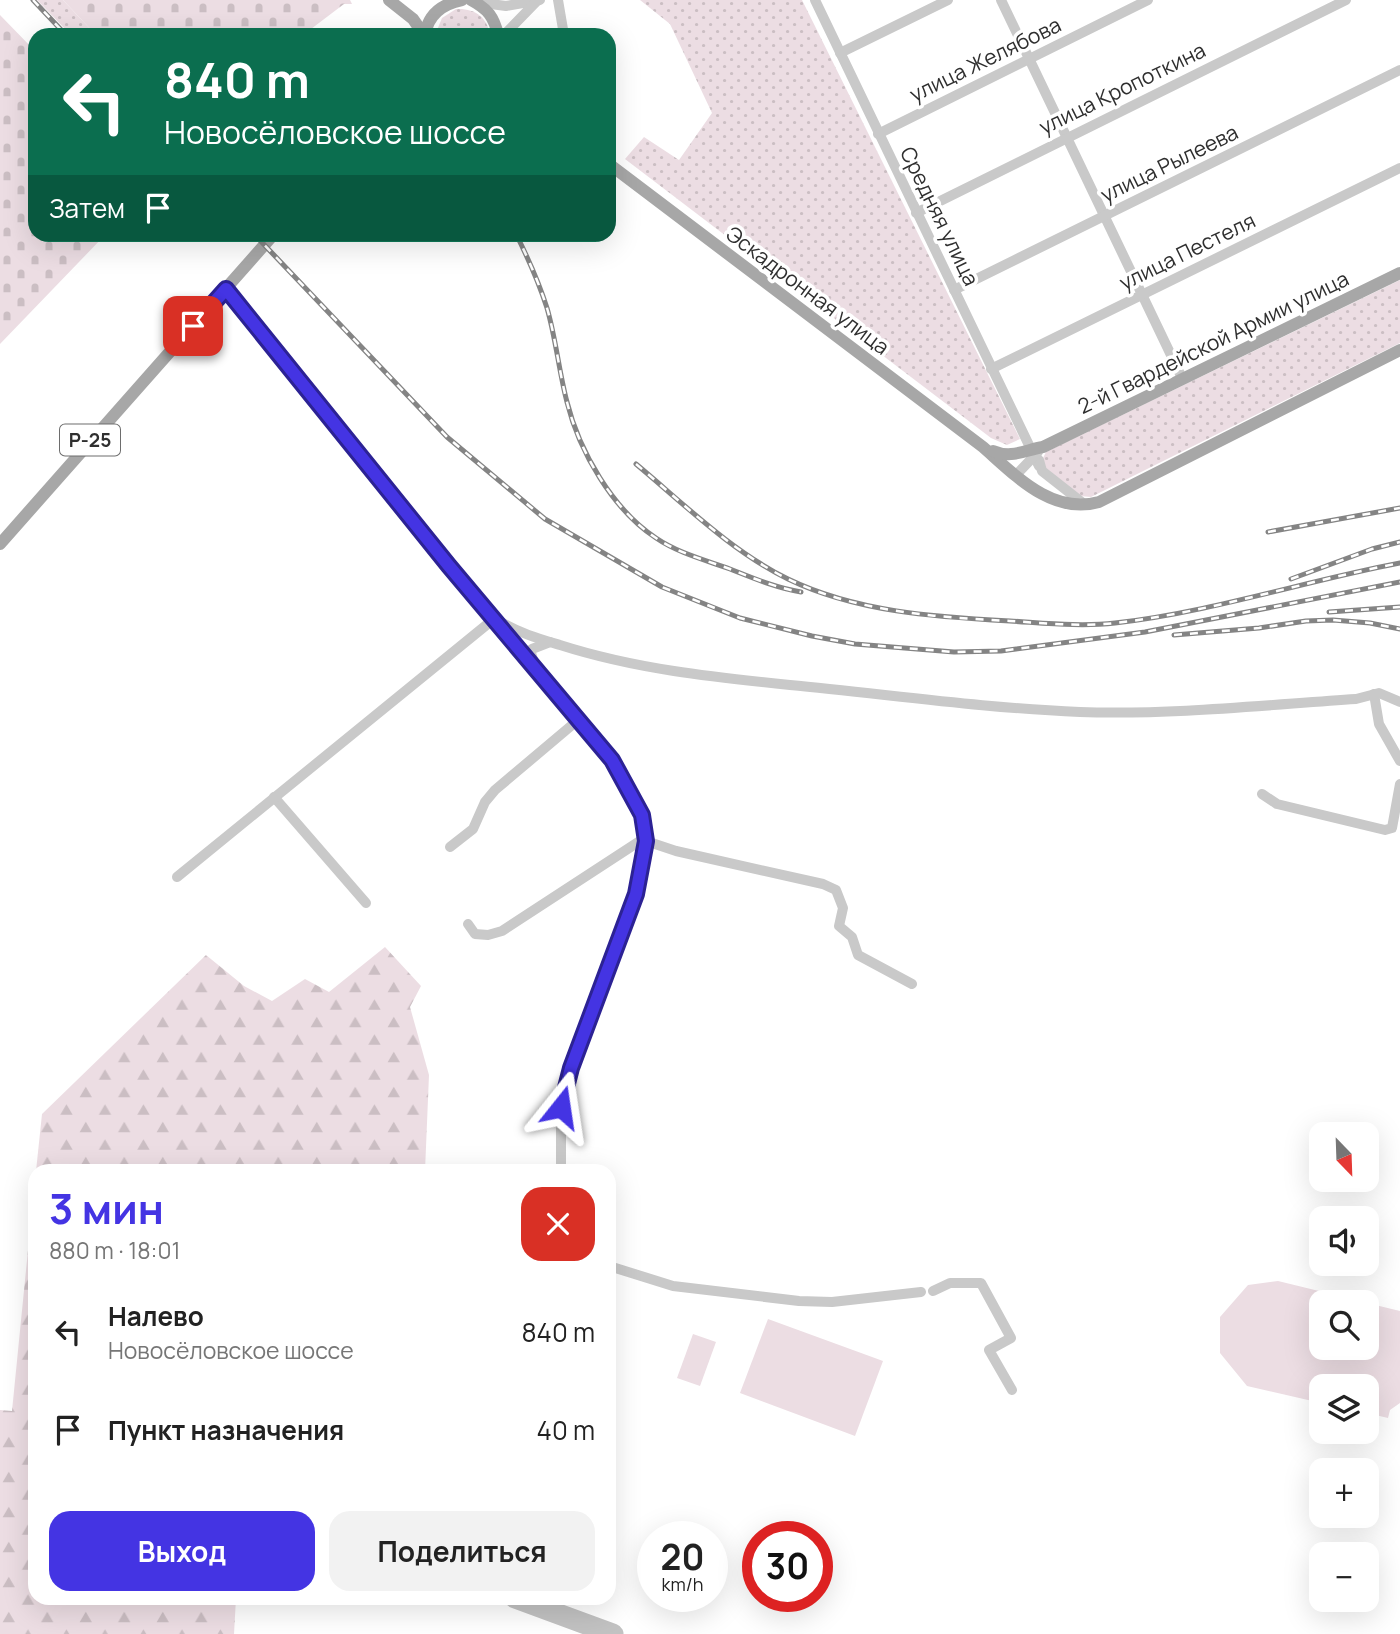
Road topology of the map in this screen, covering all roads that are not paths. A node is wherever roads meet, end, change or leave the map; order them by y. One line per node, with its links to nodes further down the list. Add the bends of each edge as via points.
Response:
1 (558, 0): 14 (street)
2 (815, 0): 15 (street, Средняя улица)
3 (948, 0): 15 (street)
4 (1002, 0): 16 (street)
5 (1148, 0): 16 (street, улица Желябова)
6 (1346, 0): 19 (street, улица Кропоткина)
7 (469, 1): 8 (street, via 506,6); 11 (main road, via 440,7); 12 (main road, via 486,9)
8 (538, 1): 13 (street)
9 (397, 3): 10 (main road)
10 (420, 28)
11 (427, 28)
12 (496, 28)
13 (511, 28)
14 (563, 28)
15 (840, 53): 18 (street, Средняя улица)
16 (1028, 58): 18 (street, улица Желябова); 19 (street)
17 (1400, 70): 23 (street, улица Рылеева)
18 (878, 134): 22 (street, Средняя улица)
19 (1066, 137): 22 (street, улица Кропоткина); 23 (street)
20 (616, 168): 32 (main road, Эскадронная улица)
21 (1400, 168): 28 (street, улица Пестеля)
22 (916, 213): 27 (street, Средняя улица)
23 (1104, 216): 27 (street, улица Рылеева); 28 (street)
24 (267, 242): 26 (main road, Р-25)
25 (1400, 273): 31 (main road, 2-й Гвардейской Армии улица)
26 (226, 289): 36 (main road, Р-25); 37 (street)
27 (954, 290): 30 (street, Средняя улица)
28 (1142, 295): 30 (street, улица Пестеля); 31 (street)
29 (1400, 350): 35 (main road)
30 (991, 369): 33 (street, Средняя улица)
31 (1182, 378): 33 (main road, 2-й Гвардейской Армии улица, via 1043,447)
32 (983, 447): 33 (main road, 2-й Гвардейской Армии улица, via 1002,455); 34 (main road, Эскадронная улица)
33 (1034, 457): 34 (street); 35 (street, via 1042,471)
34 (1016, 475): 35 (main road, Эскадронная улица, via 1062,504)
35 (1087, 506)
36 (0, 544)
37 (495, 618): 38 (street); 39 (street); 46 (street)
38 (551, 642): 39 (street, via 533,649); 40 (street, via 647,668 738,680 1076,711 1248,706)
39 (536, 669): 42 (street)
40 (1374, 694): 41 (street); 43 (street, via 1379,724)
41 (1400, 702)
42 (578, 720): 47 (street, via 612,760 642,815); 48 (street, via 495,790 473,829)
43 (1400, 761)
44 (1400, 784): 45 (street, via 1392,828 1385,830 1277,804)
45 (1262, 794)
46 (274, 797): 49 (street); 50 (street)
47 (646, 839): 51 (street, via 502,931 475,934); 52 (street, via 676,851 823,884 836,891 843,908 839,926 852,937 858,955); 53 (street, via 636,894 571,1068 561,1107)
48 (450, 848)
49 (177, 877)
50 (366, 903)
51 (468, 924)
52 (912, 984)
53 (561, 1164)
54 (616, 1268): 56 (street, via 673,1286 799,1301)
55 (933, 1291): 57 (street, via 950,1283 981,1283 1011,1338 989,1350)
56 (921, 1292)
57 (1012, 1390)

